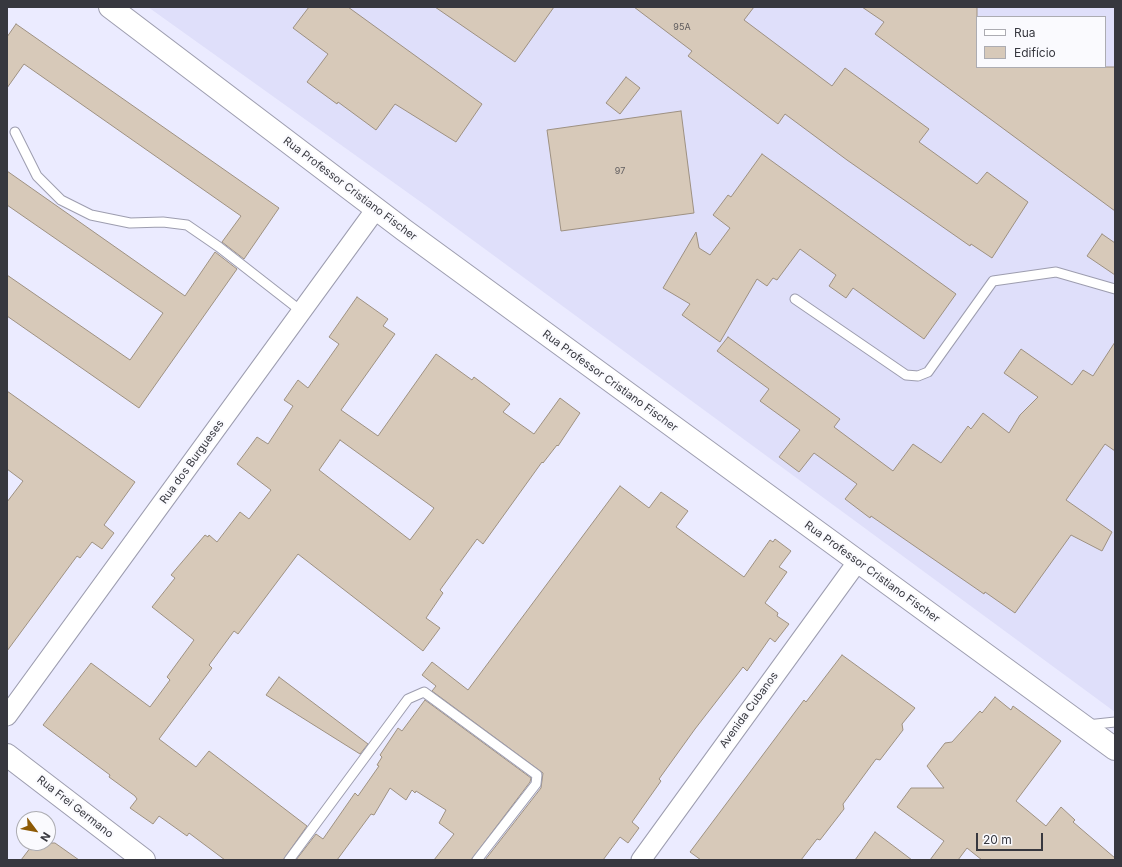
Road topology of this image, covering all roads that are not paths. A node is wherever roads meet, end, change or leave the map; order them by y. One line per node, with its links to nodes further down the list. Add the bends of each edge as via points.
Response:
1 (110, 7): 3 (main road, Rua Professor Cristiano Fischer)
2 (15, 132): 6 (lane, via 37,176 62,200 92,215 130,223 163,222 187,225)
3 (376, 209): 6 (street, Rua dos Burgueses); 7 (main road, Rua Professor Cristiano Fischer)
4 (1115, 289): 5 (lane, via 1056,272 993,281 928,372 918,376 906,375)
5 (796, 298)
6 (301, 311): 8 (street, Rua dos Burgueses)
7 (858, 561): 10 (main road, Rua Professor Cristiano Fischer); 16 (street, Avenida Cubanos)
8 (7, 716)
9 (1115, 722): 10 (lane)
10 (1083, 726): 11 (main road, Rua Professor Cristiano Fischer)
11 (1115, 749)
12 (7, 755): 13 (main road, Rua Frei Germano)
13 (144, 860)
14 (289, 860): 15 (lane, via 408,700 424,692 537,775 536,784)
15 (477, 860)
16 (641, 860)

